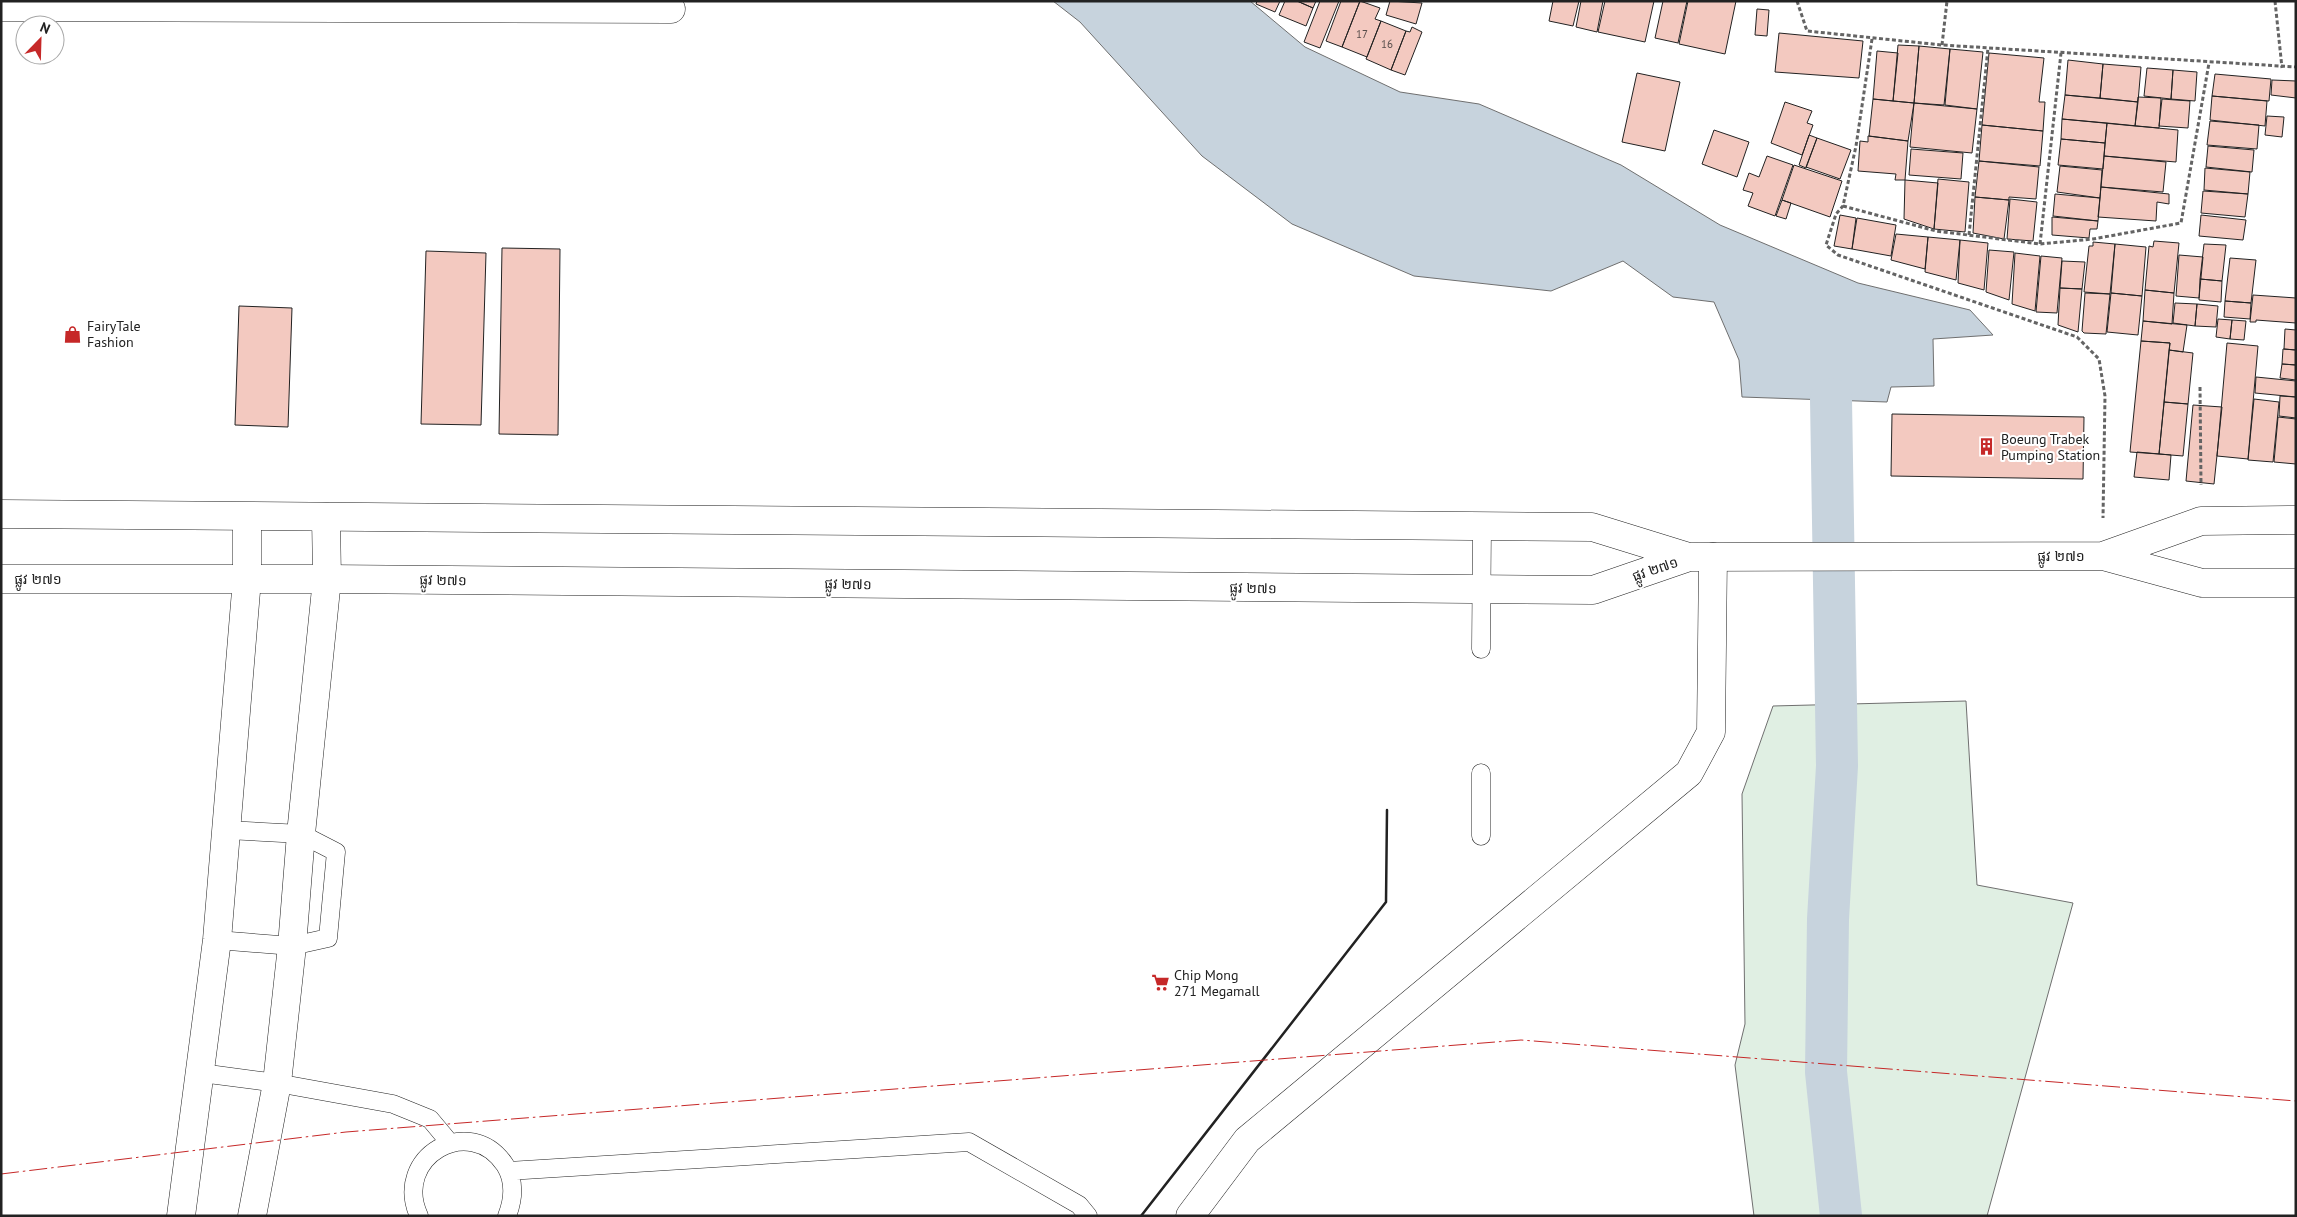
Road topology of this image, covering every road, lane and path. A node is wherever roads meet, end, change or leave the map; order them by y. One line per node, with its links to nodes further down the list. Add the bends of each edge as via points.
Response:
1 (1797, 1): 6 (path, via 1807,31)
2 (1947, 1): 7 (path)
3 (2275, 1): 12 (path)
4 (1, 7): 5 (main road)
5 (671, 9)
6 (1872, 39): 7 (path); 13 (path, via 1856,146)
7 (1942, 45): 8 (path)
8 (1988, 48): 9 (path); 14 (path)
9 (2061, 53): 10 (path); 15 (path)
10 (2209, 63): 12 (path); 15 (path, via 2181,223 2093,239)
11 (2296, 67): 12 (path)
12 (2282, 68)
13 (1843, 206): 14 (path, via 1936,231); 23 (path, via 1836,214 1826,245 1838,255 2077,336 2099,359 2105,396)
14 (1969, 236): 15 (path)
15 (2040, 244)
16 (2200, 387): 21 (path)
17 (1, 514): 18 (main road, ផ្លូវ ២៧១)
18 (247, 517): 19 (main road, ផ្លូវ ២៧១); 27 (main road)
19 (326, 518): 22 (main road, ផ្លូវ ២៧១); 26 (main road)
20 (2296, 520): 21 (main road, ផ្លូវ ២៧១)
21 (2201, 521): 23 (main road, ផ្លូវ ២៧១)
22 (1482, 526): 24 (main road, ផ្លូវ ២៧១, via 1592,528); 29 (lane)
23 (2103, 556): 24 (main road, ផ្លូវ ២៧១); 28 (main road, ផ្លូវ ២៧១, via 2202,584)
24 (1713, 557): 29 (main road, ផ្លូវ ២៧១, via 1593,590); 46 (main road, via 1712,732 1689,773 1247,1140)
25 (1, 579): 27 (main road, ផ្លូវ ២៧១)
26 (327, 579): 27 (main road, ផ្លូវ ២៧១); 29 (main road, ផ្លូវ ២៧១); 33 (main road)
27 (247, 580): 32 (main road)
28 (2296, 583)
29 (1483, 590): 30 (lane)
30 (1480, 649)
31 (1481, 773): 34 (lane)
32 (226, 830): 33 (lane); 35 (main road)
33 (301, 834): 36 (main road); 36 (lane, via 336,852 328,938)
34 (1481, 836)
35 (217, 940): 36 (lane); 37 (main road)
36 (292, 946): 38 (main road)
37 (201, 1073): 38 (lane); 41 (main road)
38 (277, 1082): 39 (lane, via 393,1104 430,1119); 42 (main road)
39 (450, 1143): 40 (lane, via 484,1146 498,1155); 43 (lane, via 424,1160 416,1174 412,1190)
40 (508, 1170): 44 (lane, via 513,1186); 45 (lane, via 969,1142 1079,1205)
41 (181, 1216)
42 (252, 1216)
43 (419, 1216)
44 (507, 1216)
45 (1088, 1216)
46 (1190, 1216)

